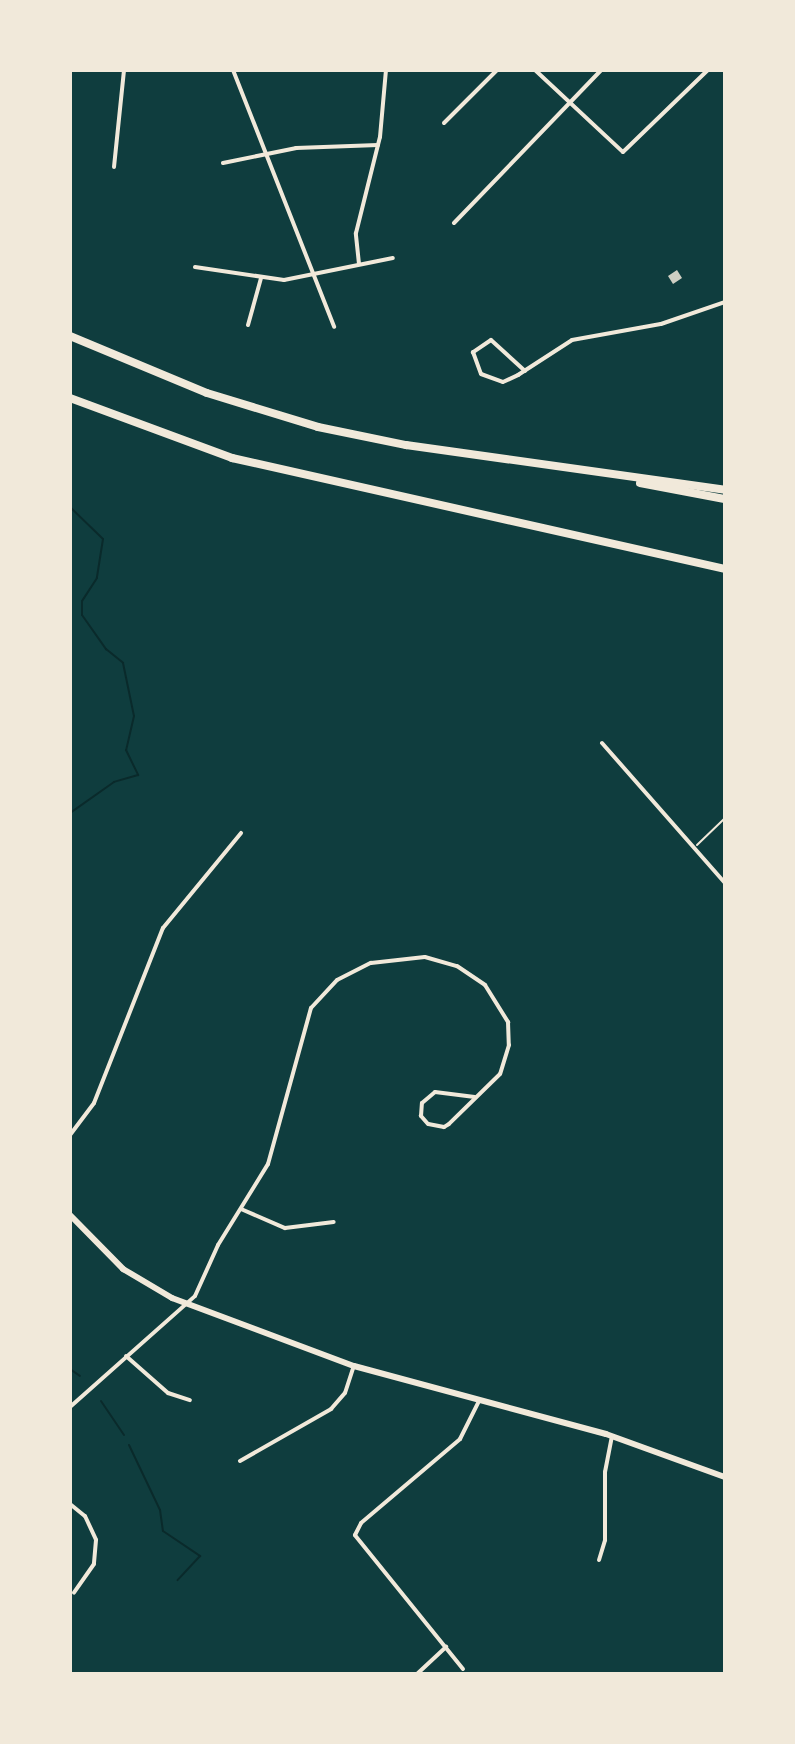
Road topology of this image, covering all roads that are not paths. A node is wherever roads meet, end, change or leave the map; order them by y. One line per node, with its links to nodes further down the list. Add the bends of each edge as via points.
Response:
1 (124, 70): 13 (street)
2 (233, 70): 11 (street)
3 (386, 70): 10 (street)
4 (497, 70): 9 (street)
5 (535, 70): 8 (street)
6 (601, 70): 8 (street)
7 (708, 70): 8 (street, via 623,152)
8 (569, 104): 14 (street)
9 (444, 123)
10 (378, 145): 11 (street, via 322,145); 16 (street, via 356,233)
11 (266, 155): 12 (street); 18 (street)
12 (223, 163)
13 (114, 167)
14 (454, 223)
15 (393, 258): 16 (street)
16 (359, 265): 18 (street)
17 (195, 267): 19 (street)
18 (314, 275): 19 (street); 22 (street)
19 (261, 278): 21 (street)
20 (725, 302): 24 (street, via 661,324 572,340)
21 (248, 325)
22 (334, 327)
23 (70, 336): 26 (highway, via 195,388 318,427)
24 (525, 371): 24 (street, via 495,382 475,368 473,352 491,340)
25 (70, 398): 29 (highway, via 232,458)
26 (588, 472): 27 (highway); 28 (highway)
27 (725, 490)
28 (725, 499)
29 (725, 569)
30 (602, 743): 32 (street)
31 (241, 833): 34 (street, via 163,928 94,1103)
32 (725, 883)
33 (475, 1097): 33 (street, via 435,1092 422,1103 421,1116 428,1124 444,1127); 35 (street, via 500,1074 509,1045 504,1011 485,985 457,966 425,957 353,969 311,1008 274,1149)
34 (70, 1135)
35 (241, 1209): 37 (street, via 285,1228); 38 (street)
36 (70, 1215): 38 (main road, via 131,1275)
37 (334, 1222)
38 (190, 1304): 39 (street); 40 (main road)
39 (126, 1356): 41 (street, via 168,1393); 43 (street)
40 (354, 1366): 42 (main road); 45 (street, via 345,1393 331,1409)
41 (190, 1400)
42 (479, 1401): 44 (main road); 50 (street, via 452,1448 355,1535)
43 (70, 1407)
44 (612, 1437): 46 (main road); 48 (street)
45 (240, 1461)
46 (724, 1477)
47 (70, 1504): 49 (street, via 85,1516 96,1540 94,1564)
48 (599, 1560)
49 (74, 1593)
50 (446, 1647): 51 (street); 52 (street)
51 (463, 1669)
52 (417, 1674)

